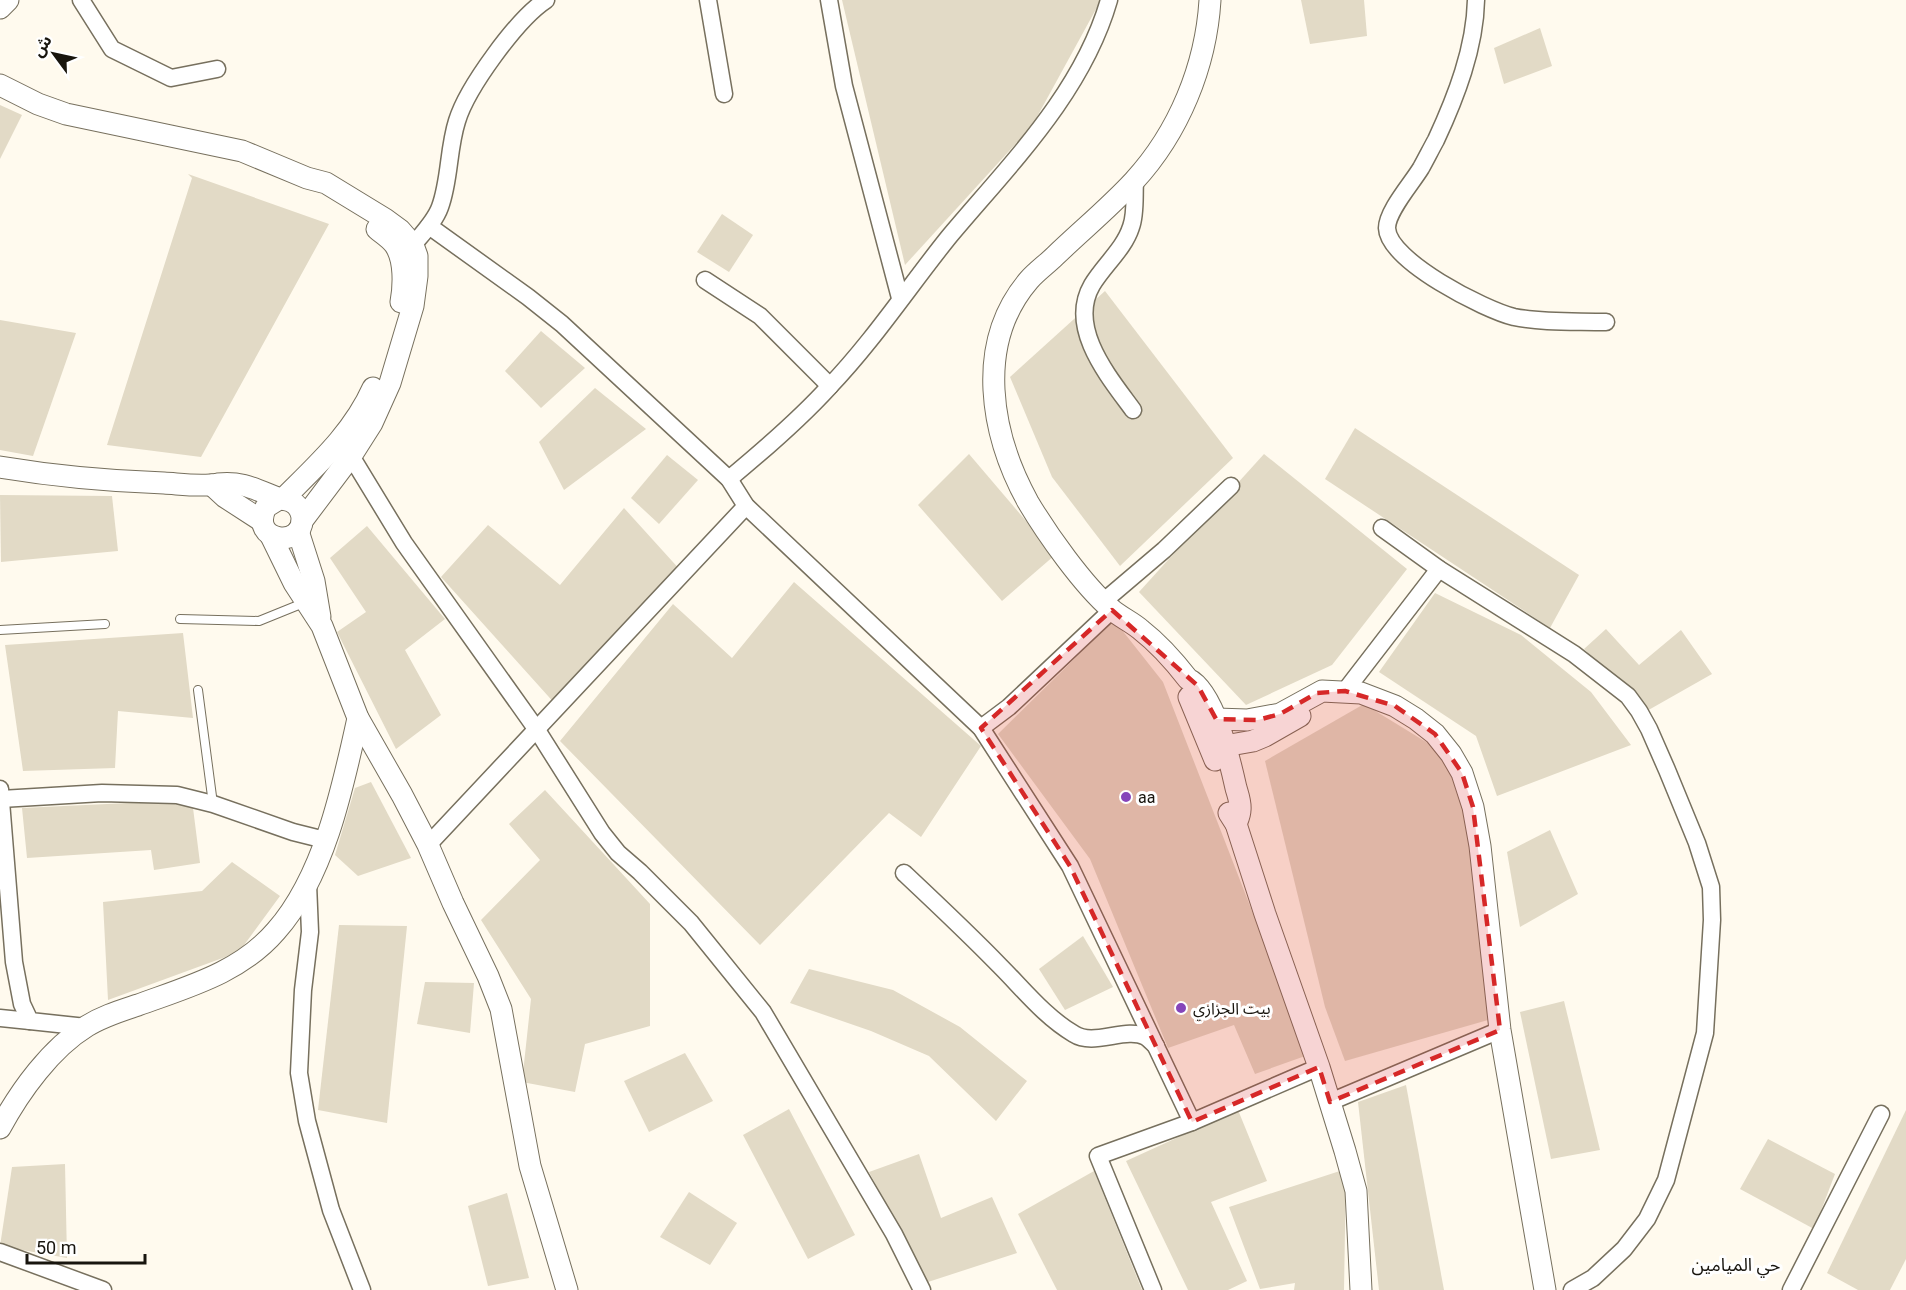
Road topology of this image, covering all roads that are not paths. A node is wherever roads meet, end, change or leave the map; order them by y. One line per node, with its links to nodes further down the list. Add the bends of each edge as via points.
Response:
1 (8, 0): 9 (street)
2 (81, 0): 10 (street, via 112,49 171,78)
3 (546, 0): 15 (street, via 508,36 470,93 457,120 440,208)
4 (708, 0): 12 (street)
5 (829, 0): 18 (street, via 844,86)
6 (1109, 0): 18 (street, via 1094,44 1043,125)
7 (1210, 0): 14 (street, via 1204,44 1185,103)
8 (1476, 0): 19 (street, via 1472,36 1453,99 1421,168 1393,211 1387,227 1390,236 1407,259 1485,307 1516,317)
9 (0, 8)
10 (217, 69)
11 (0, 85): 13 (street, via 66,114 242,151)
12 (724, 94)
13 (307, 177): 16 (street, via 326,183 385,219); 20 (street, via 320,192 387,237 401,259 402,295)
14 (1135, 181): 22 (street, via 1132,226 1092,285 1084,324 1102,364); 35 (street, via 1029,280 1004,323 993,372 998,421 1012,469 1049,533)
15 (429, 226): 16 (street); 25 (street, via 562,324)
16 (413, 245): 20 (street, via 417,276 413,306)
17 (705, 280): 21 (street, via 760,316)
18 (900, 298): 21 (street)
19 (1606, 322)
20 (383, 381): 23 (street, via 372,423); 28 (street, via 324,459)
21 (830, 386): 25 (street)
22 (1133, 410)
23 (351, 456): 30 (street); 46 (street, via 404,543)
24 (0, 467): 26 (street, via 109,481)
25 (729, 479): 29 (street)
26 (212, 485): 28 (street, via 240,483); 31 (street)
27 (1231, 486): 35 (street)
28 (281, 499): 30 (street, via 297,506); 31 (street, via 266,507)
29 (746, 506): 45 (street); 46 (street)
30 (300, 526): 31 (street, via 290,537 280,539); 38 (street)
31 (266, 528): 34 (street)
32 (1382, 528): 33 (street)
33 (1439, 569): 42 (street); 73 (street, via 1574,654 1628,696 1640,711 1658,749 1711,887 1705,1033 1666,1180 1647,1219 1624,1249 1593,1278)
34 (304, 600): 36 (lane, via 259,621); 38 (street)
35 (1108, 605): 40 (street, via 1158,644); 45 (street, via 1009,707)
36 (180, 619)
37 (105, 624): 39 (lane)
38 (322, 626): 43 (street)
39 (0, 630)
40 (1188, 679): 44 (street, via 1202,692); 47 (street, via 1188,695)
41 (198, 690): 50 (lane)
42 (1337, 691): 44 (street, via 1317,693 1269,717); 47 (street, via 1265,736); 58 (street, via 1361,693 1416,718 1435,734 1462,773 1480,846)
43 (358, 718): 51 (street); 52 (street)
44 (1216, 718): 47 (street)
45 (981, 728): 59 (street, via 1070,866)
46 (537, 730): 52 (street); 69 (street, via 607,840 691,923 763,1012 894,1234)
47 (1219, 747): 60 (street, via 1227,807)
48 (0, 788): 49 (street)
49 (1, 799): 50 (street, via 177,795); 56 (street, via 14,962 22,1004)
50 (213, 804): 51 (street)
51 (325, 840): 54 (street)
52 (428, 845): 68 (street, via 501,1009 530,1166)
53 (904, 873): 59 (street, via 1047,1013 1075,1035 1092,1038 1134,1034)
54 (308, 884): 57 (street, via 275,933 228,970); 67 (street, via 310,933 299,1073 307,1121 331,1210)
55 (0, 1018): 56 (street)
56 (30, 1021): 57 (street)
57 (86, 1027): 64 (street, via 34,1075)
58 (1500, 1030): 61 (street); 72 (street)
59 (1157, 1047): 63 (street)
60 (1319, 1067): 61 (street); 63 (street)
61 (1330, 1102): 71 (street, via 1356,1191)
62 (1881, 1114): 74 (street)
63 (1192, 1122): 70 (street, via 1098,1156)
64 (0, 1128)
65 (0, 1252): 66 (street)
66 (103, 1290)
67 (362, 1290)
68 (567, 1290)
69 (922, 1290)
70 (1153, 1290)
71 (1361, 1290)
72 (1545, 1290)
73 (1572, 1290)
74 (1791, 1290)

